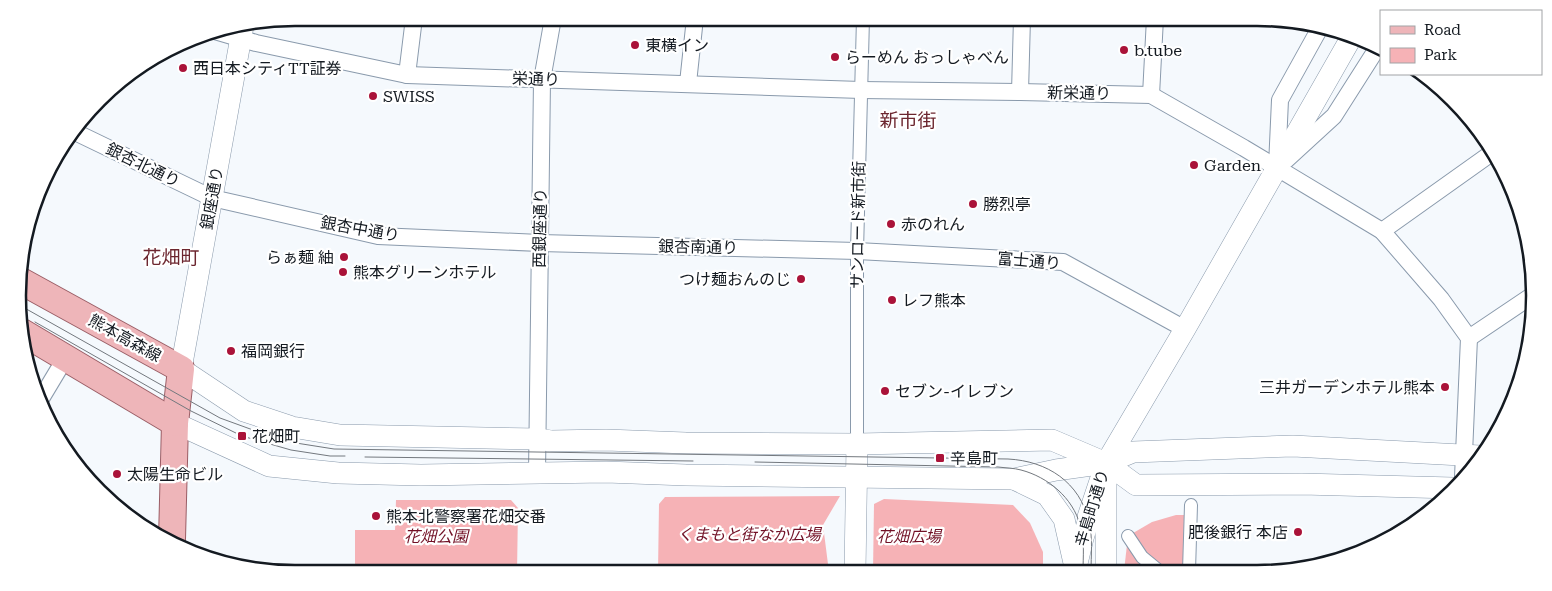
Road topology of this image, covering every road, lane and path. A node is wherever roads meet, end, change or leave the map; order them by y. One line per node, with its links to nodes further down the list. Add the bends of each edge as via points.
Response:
1 (413, 26): 11 (street)
2 (552, 26): 12 (street, 西銀座通り)
3 (694, 26): 13 (street)
4 (864, 26): 14 (street, サンロード新市街)
5 (1022, 26): 15 (street)
6 (1155, 26): 16 (street)
7 (242, 32): 11 (street, 栄通り, via 256,43); 20 (street, 銀座通り)
8 (1317, 33): 19 (street, via 1280,100)
9 (1348, 43): 19 (street)
10 (1374, 53): 19 (street, via 1334,116)
11 (407, 75): 12 (street, 栄通り)
12 (542, 80): 13 (street, 栄通り); 22 (street, 西銀座通り)
13 (688, 84): 14 (street, 栄通り)
14 (861, 90): 15 (street, 新栄通り); 23 (street, サンロード新市街)
15 (1020, 92): 16 (street, 新栄通り)
16 (1151, 95): 19 (street, 新栄通り)
17 (80, 135): 20 (street, 銀杏北通り)
18 (1487, 156): 21 (street)
19 (1277, 168): 21 (street, 新栄通り); 26 (street)
20 (212, 198): 22 (street, 銀杏中通り, via 378,236); 30 (street, 銀座通り)
21 (1382, 231): 28 (street, 新栄通り, via 1441,299)
22 (540, 243): 23 (street, 銀杏南通り); 34 (street, 西銀座通り)
23 (857, 251): 26 (street, 富士通り, via 1062,262); 33 (street, サンロード新市街)
24 (27, 284): 30 (main road, 熊本高森線)
25 (1526, 300): 28 (street)
26 (1185, 329): 36 (street)
27 (30, 336): 29 (main road)
28 (1469, 338): 35 (street)
29 (66, 357): 31 (street); 32 (main road)
30 (181, 369): 32 (main road); 34 (street, via 244,411 292,427 340,435)
31 (45, 392)
32 (174, 422): 37 (street, via 270,466 338,473); 42 (main road)
33 (857, 438): 34 (street, via 686,443); 36 (street, via 1052,440); 38 (street)
34 (538, 439): 37 (street, 西銀座通り)
35 (1471, 455): 36 (street, via 1293,446 1133,452)
36 (1106, 463): 39 (street); 40 (street, via 1136,485); 46 (street, 辛島町通り); 47 (street, 辛島町通り)
37 (537, 474): 38 (street, via 606,472)
38 (856, 477): 39 (street); 44 (street)
39 (1014, 480): 45 (street, via 1047,495 1064,519)
40 (1445, 488)
41 (1191, 505): 49 (street)
42 (172, 535)
43 (1128, 536): 48 (street)
44 (855, 565)
45 (1074, 565)
46 (1076, 565)
47 (1106, 565)
48 (1152, 565)
49 (1189, 565)

